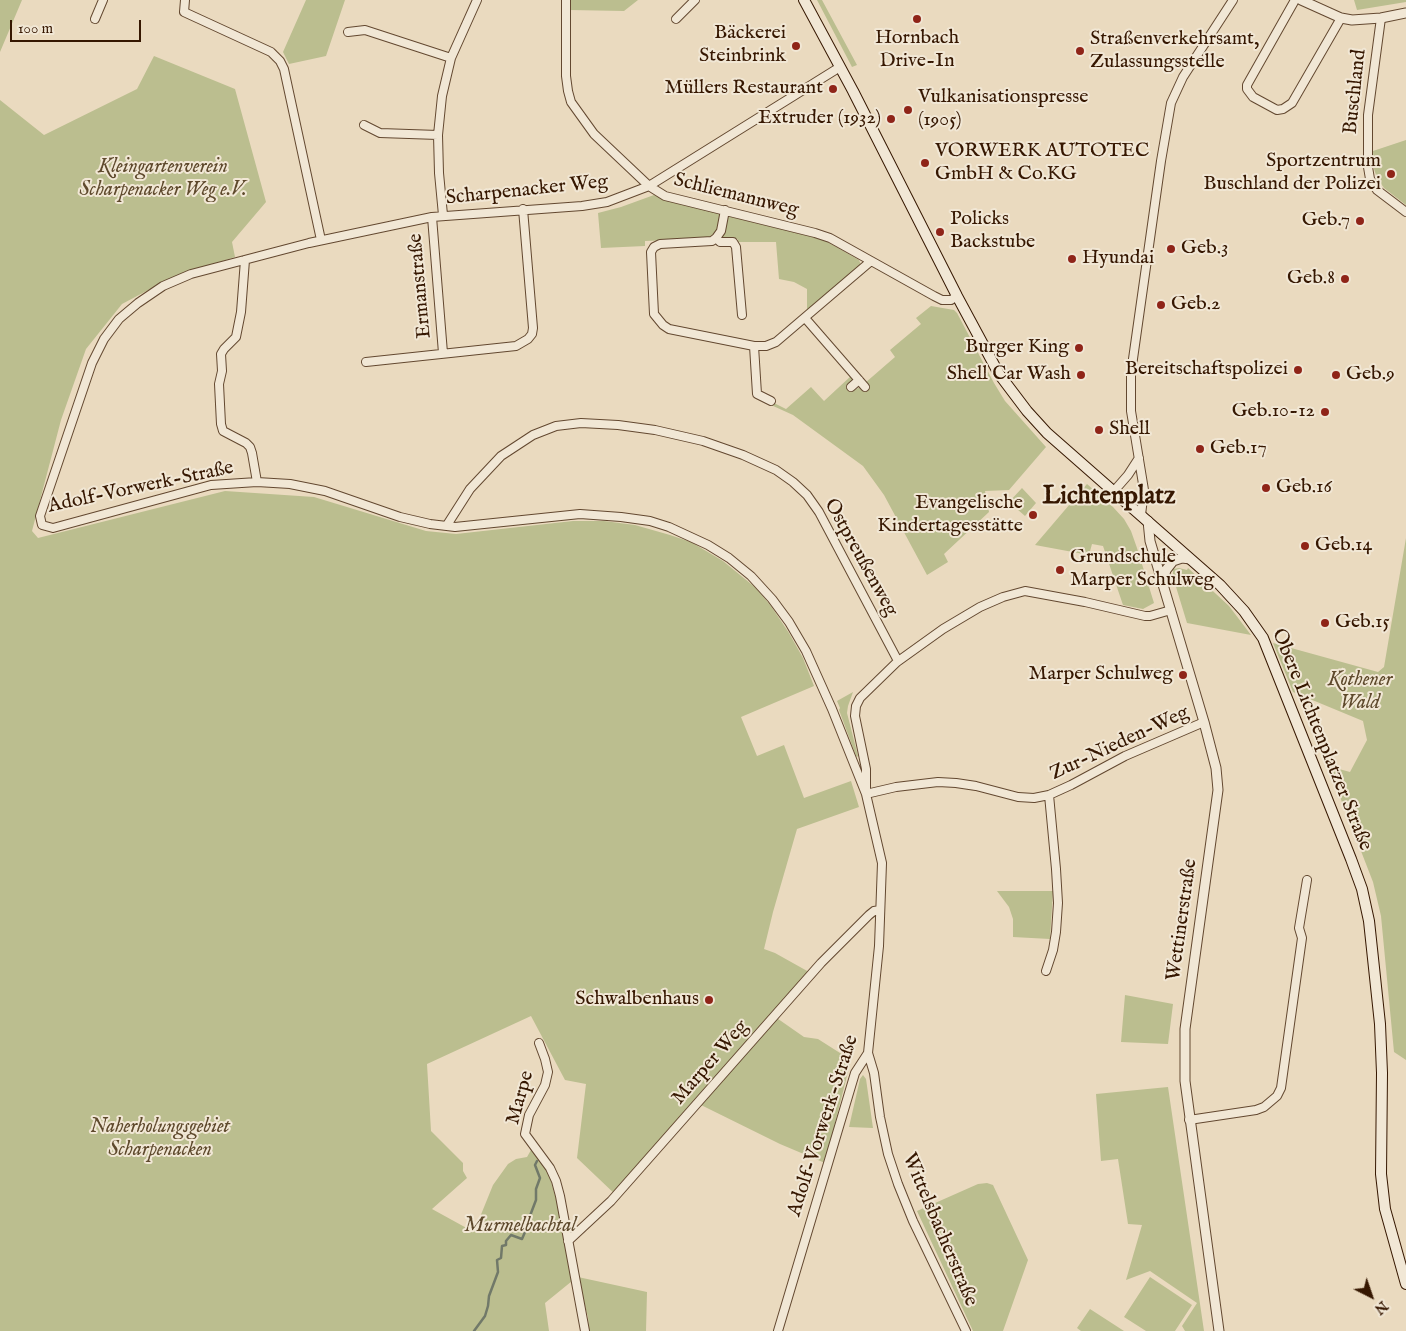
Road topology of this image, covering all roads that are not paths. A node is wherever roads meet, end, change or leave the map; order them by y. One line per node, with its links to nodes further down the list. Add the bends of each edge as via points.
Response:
1 (103, 0): 13 (street)
2 (185, 0): 27 (street, via 184,12 271,52 280,61)
3 (477, 0): 16 (street)
4 (566, 0): 20 (street, Schliemannweg, via 566,76 571,102 594,134)
5 (695, 0): 14 (street)
6 (804, 0): 17 (main road, Obere Lichtenplatzer Straße)
7 (1233, 0): 40 (street, via 1183,77 1171,103 1131,373)
8 (1295, 0): 11 (street, via 1246,85 1253,97 1277,110 1292,102)
9 (1301, 0): 11 (street)
10 (1406, 13): 12 (street)
11 (1341, 18): 12 (street)
12 (1381, 18): 23 (street, Buschland, via 1368,115 1368,167 1370,179 1377,190)
13 (95, 19)
14 (676, 19)
15 (348, 32): 16 (street, via 365,30)
16 (451, 58): 19 (street, via 442,96)
17 (840, 67): 20 (street, Scharpenacker Weg); 30 (main road, Obere Lichtenplatzer Straße)
18 (364, 125): 19 (street, via 380,133)
19 (438, 135): 24 (street)
20 (649, 186): 21 (street, Scharpenacker Weg, via 607,202); 22 (street, Schliemannweg, via 665,196)
21 (523, 210): 24 (street, Scharpenacker Weg); 34 (street, via 532,334 523,344 516,346)
22 (725, 210): 26 (street, via 721,231); 29 (street, Schliemannweg, via 830,238)
23 (1406, 212)
24 (443, 215): 25 (street, Scharpenacker Weg)
25 (432, 217): 27 (street, Scharpenacker Weg); 34 (street, Ermanstraße)
26 (716, 238): 31 (street, via 720,242 733,242 736,247); 33 (street, via 654,246 651,252 654,314 663,325 675,331)
27 (321, 240): 28 (street, Scharpenacker Weg)
28 (245, 260): 41 (street, Adolf-Vorwerk-Straße, via 236,337 222,354 221,424 223,431 250,447); 43 (street, Scharpenacker Weg, via 191,274 163,286 138,302 120,319 104,339 92,363)
29 (871, 261): 30 (street, Schliemannweg, via 942,300); 32 (street)
30 (957, 296): 42 (main road, Obere Lichtenplatzer Straße, via 999,374 1028,411 1047,433)
31 (742, 315)
32 (805, 318): 33 (street, via 776,342); 36 (street)
33 (754, 346): 39 (street, via 757,394)
34 (443, 352): 35 (street)
35 (366, 362)
36 (859, 380): 37 (street); 38 (street)
37 (851, 387)
38 (866, 387)
39 (771, 401)
40 (1139, 458): 42 (street); 44 (street)
41 (257, 482): 43 (street, Adolf-Vorwerk-Straße, via 211,485 52,528 42,525); 45 (street, Adolf-Vorwerk-Straße, via 290,484 400,517)
42 (1114, 491): 44 (main road, Obere Lichtenplatzer Straße)
43 (40, 516)
44 (1144, 518): 46 (main road, Obere Lichtenplatzer Straße); 47 (street, Wettinerstraße)
45 (448, 525): 49 (street, Ostpreußenweg, via 470,489 501,456 533,435 556,426 581,423 618,425 703,441 743,454 776,470 807,495); 51 (street, Adolf-Vorwerk-Straße, via 455,527 580,514 621,517 669,527 730,558 772,599 798,636)
46 (1190, 559): 47 (street, via 1173,561 1166,570); 60 (main road, Obere Lichtenplatzer Straße, via 1220,585 1263,638 1362,889 1369,921 1380,1024 1381,1174 1385,1208)
47 (1163, 583): 48 (street, Wettinerstraße)
48 (1172, 610): 49 (street, via 1145,616 1025,591 983,605); 50 (street, Wettinerstraße)
49 (898, 661): 51 (street, via 860,698 856,706 855,716 866,769)
50 (1204, 722): 52 (street, Zur-Nieden-Weg, via 1125,756); 58 (street, Wettinerstraße, via 1218,790 1185,1029)
51 (866, 794): 52 (street, Zur-Nieden-Weg, via 938,782 970,785 1018,797); 54 (street, Adolf-Vorwerk-Straße, via 882,863)
52 (1049, 795): 55 (street, Zur-Nieden-Weg, via 1058,903 1053,950)
53 (1307, 880): 58 (street, via 1281,1088 1277,1096 1256,1110)
54 (880, 910): 57 (street, Adolf-Vorwerk-Straße); 59 (street, Marper Weg, via 869,915 821,964 612,1201)
55 (1046, 971)
56 (539, 1043): 59 (street, Marpe, via 548,1072 545,1085 529,1115 525,1134 556,1181)
57 (868, 1053): 62 (street, Adolf-Vorwerk-Straße, via 855,1073); 63 (street, Wittelsbacherstraße, via 888,1154 898,1184)
58 (1189, 1120): 64 (street, Wettinerstraße)
59 (568, 1240): 61 (street, Marpe)
60 (1406, 1284)
61 (585, 1331)
62 (778, 1331)
63 (966, 1331)
64 (1219, 1331)

